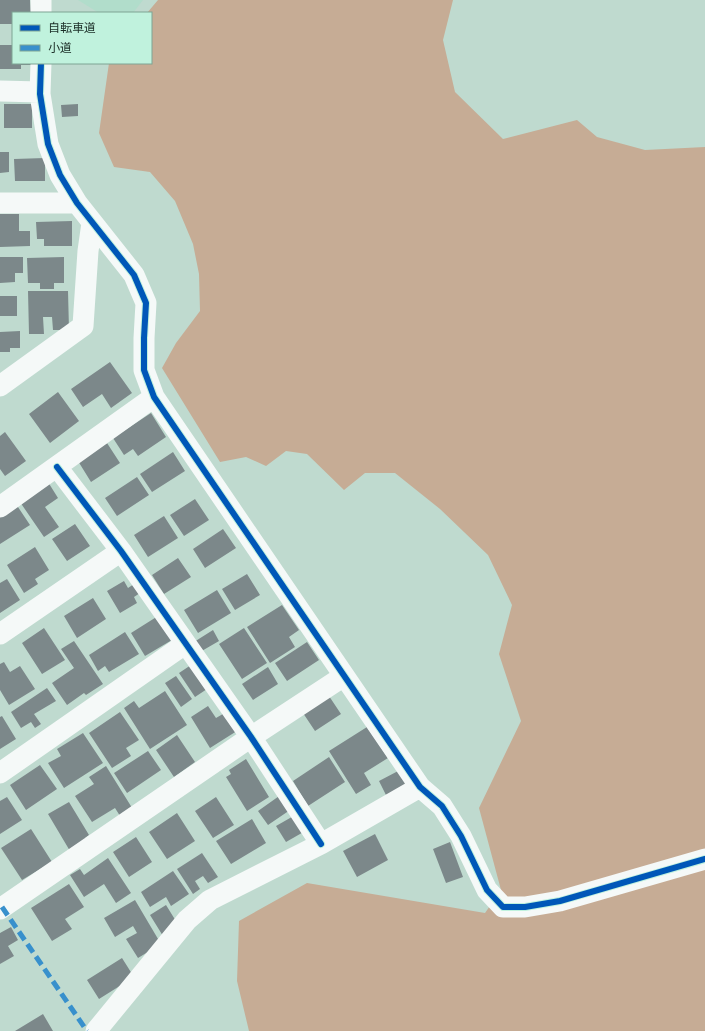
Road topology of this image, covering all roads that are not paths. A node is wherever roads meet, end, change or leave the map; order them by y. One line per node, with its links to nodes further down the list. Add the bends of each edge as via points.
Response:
1 (41, 0): 2 (street)
2 (41, 12)
3 (41, 64): 5 (street)
4 (0, 91): 5 (street)
5 (40, 92): 7 (street, via 48,144 60,174)
6 (0, 203): 7 (street)
7 (77, 203): 8 (street)
8 (92, 223): 9 (street, via 83,326); 10 (street, via 134,275 146,303 144,370)
9 (0, 386)
10 (154, 397): 11 (street); 16 (street)
11 (57, 467): 12 (street); 13 (street)
12 (0, 507)
13 (121, 551): 14 (street); 15 (street)
14 (0, 634)
15 (185, 644): 17 (street); 18 (street)
16 (344, 676): 17 (street); 19 (street)
17 (252, 737): 20 (street); 22 (street)
18 (0, 773)
19 (420, 787): 20 (street); 21 (street, via 442,806 461,836 487,890 503,907 525,908 560,901)
20 (321, 844): 23 (street, via 210,900 187,920)
21 (705, 859)
22 (1, 907)
23 (96, 1031)

